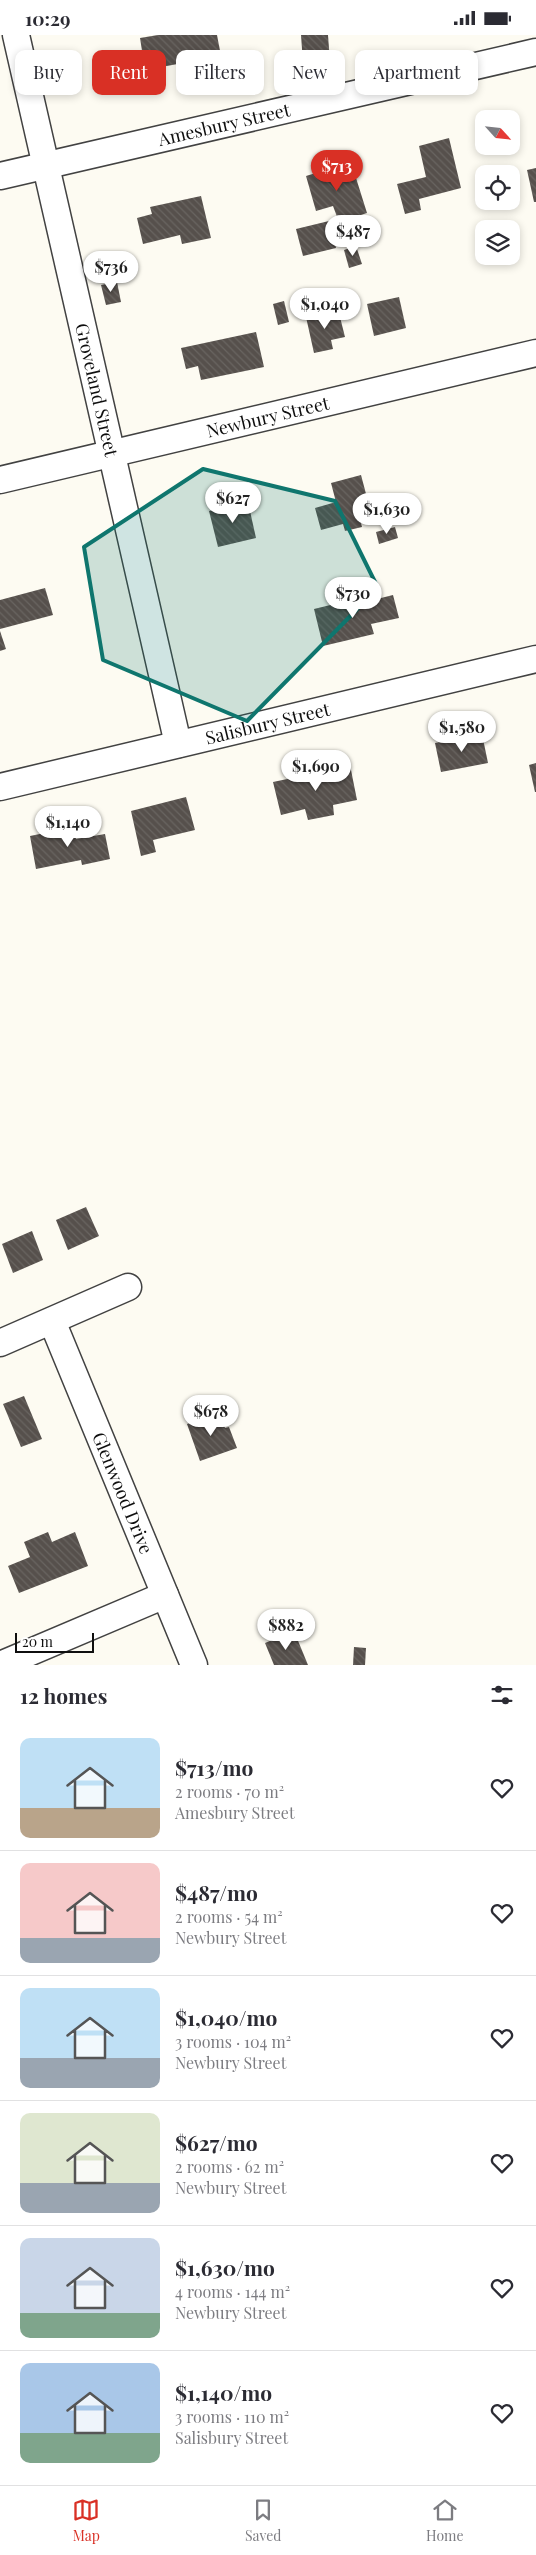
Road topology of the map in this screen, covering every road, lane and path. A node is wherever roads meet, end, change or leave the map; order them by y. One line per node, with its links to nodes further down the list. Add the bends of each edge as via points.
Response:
1 (16, 35): 3 (street, Groveland Street)
2 (536, 52): 3 (street, Amesbury Street)
3 (46, 165): 4 (street, Amesbury Street); 6 (street, Groveland Street)
4 (0, 176)
5 (536, 353): 6 (street, Newbury Street)
6 (112, 453): 7 (street, Newbury Street); 9 (street, Groveland Street)
7 (0, 480)
8 (536, 659): 9 (street, Salisbury Street)
9 (178, 744): 10 (street, Salisbury Street)
10 (0, 787)
11 (128, 1287): 12 (street)
12 (52, 1321): 13 (street); 14 (street, Glenwood Drive)
13 (0, 1343)
14 (165, 1595): 15 (street); 16 (street, Glenwood Drive)
15 (0, 1665)
16 (194, 1665)

